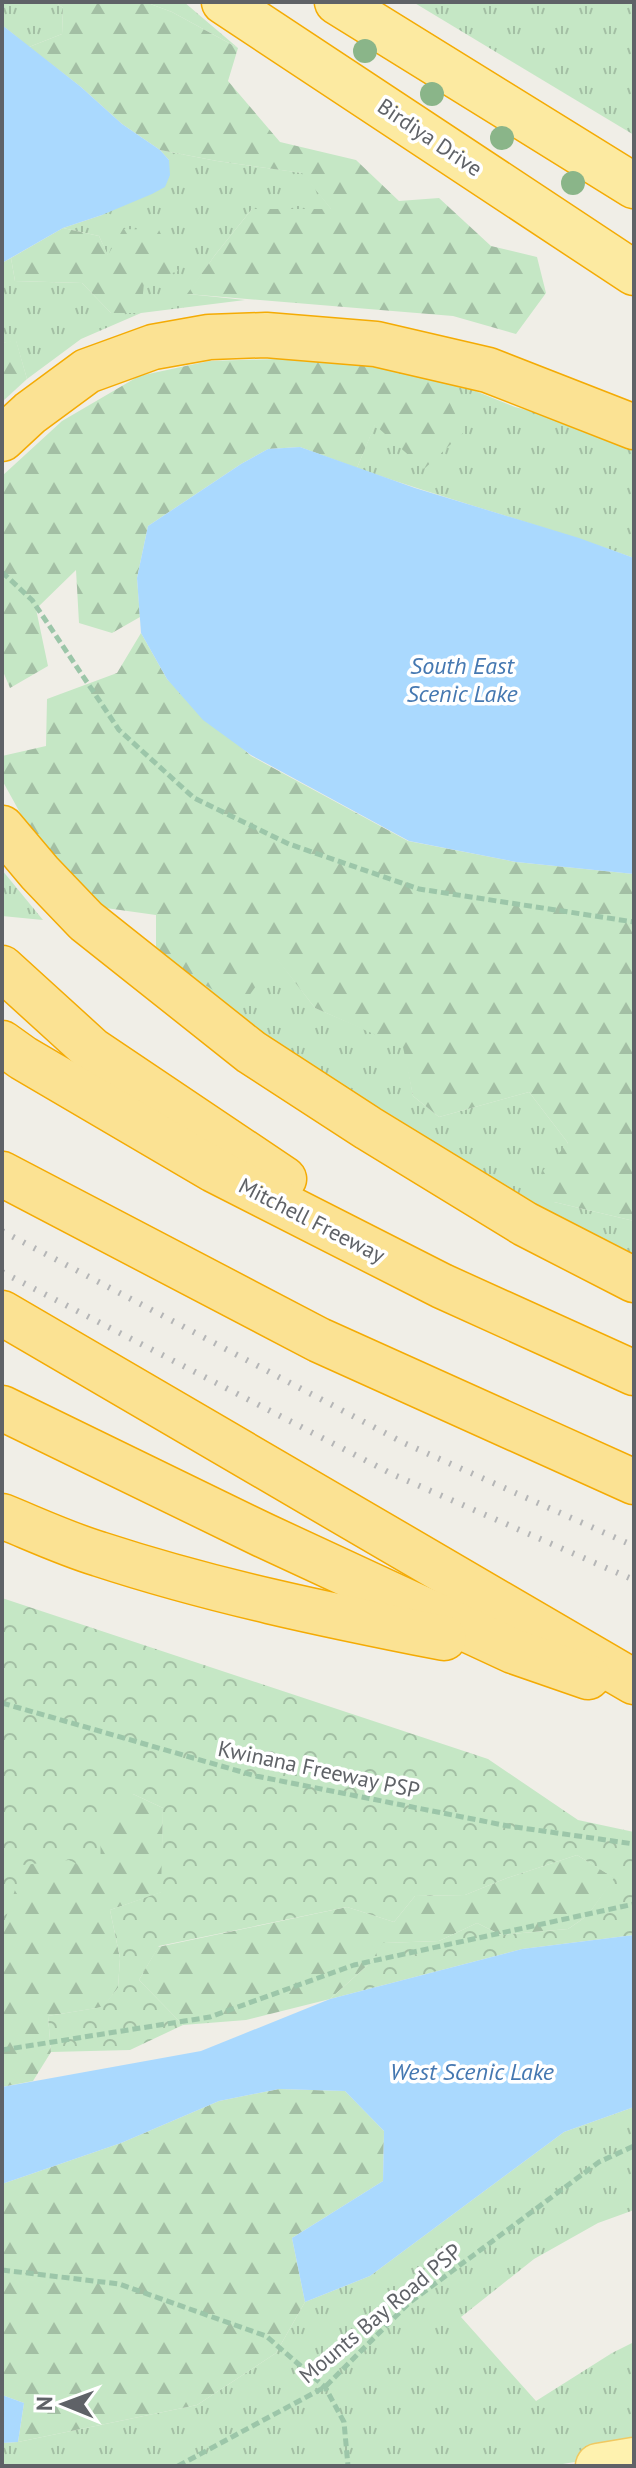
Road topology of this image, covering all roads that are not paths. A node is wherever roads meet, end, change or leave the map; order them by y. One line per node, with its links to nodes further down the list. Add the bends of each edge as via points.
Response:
1 (224, 2): 4 (highway, Birdiya Drive)
2 (337, 2): 3 (highway)
3 (634, 186)
4 (634, 273)
5 (634, 427): 6 (highway, via 488,370 376,344 266,335 209,337 153,347 87,371)
6 (2, 439)
7 (2, 828): 11 (highway, via 86,921 251,1052 525,1224)
8 (2, 968): 12 (highway, via 92,1050)
9 (2, 1043): 12 (highway, Mitchell Freeway, via 214,1170)
10 (2, 1174): 16 (highway, via 319,1340)
11 (634, 1280)
12 (442, 1286): 14 (highway, Mitchell Freeway)
13 (2, 1313): 19 (highway)
14 (634, 1373)
15 (2, 1408): 18 (highway)
16 (634, 1482)
17 (2, 1516): 18 (highway, via 97,1554 198,1584)
18 (513, 1651): 20 (highway)
19 (634, 1682)
20 (634, 1692)
21 (634, 2460): 22 (main road)
22 (598, 2466)

